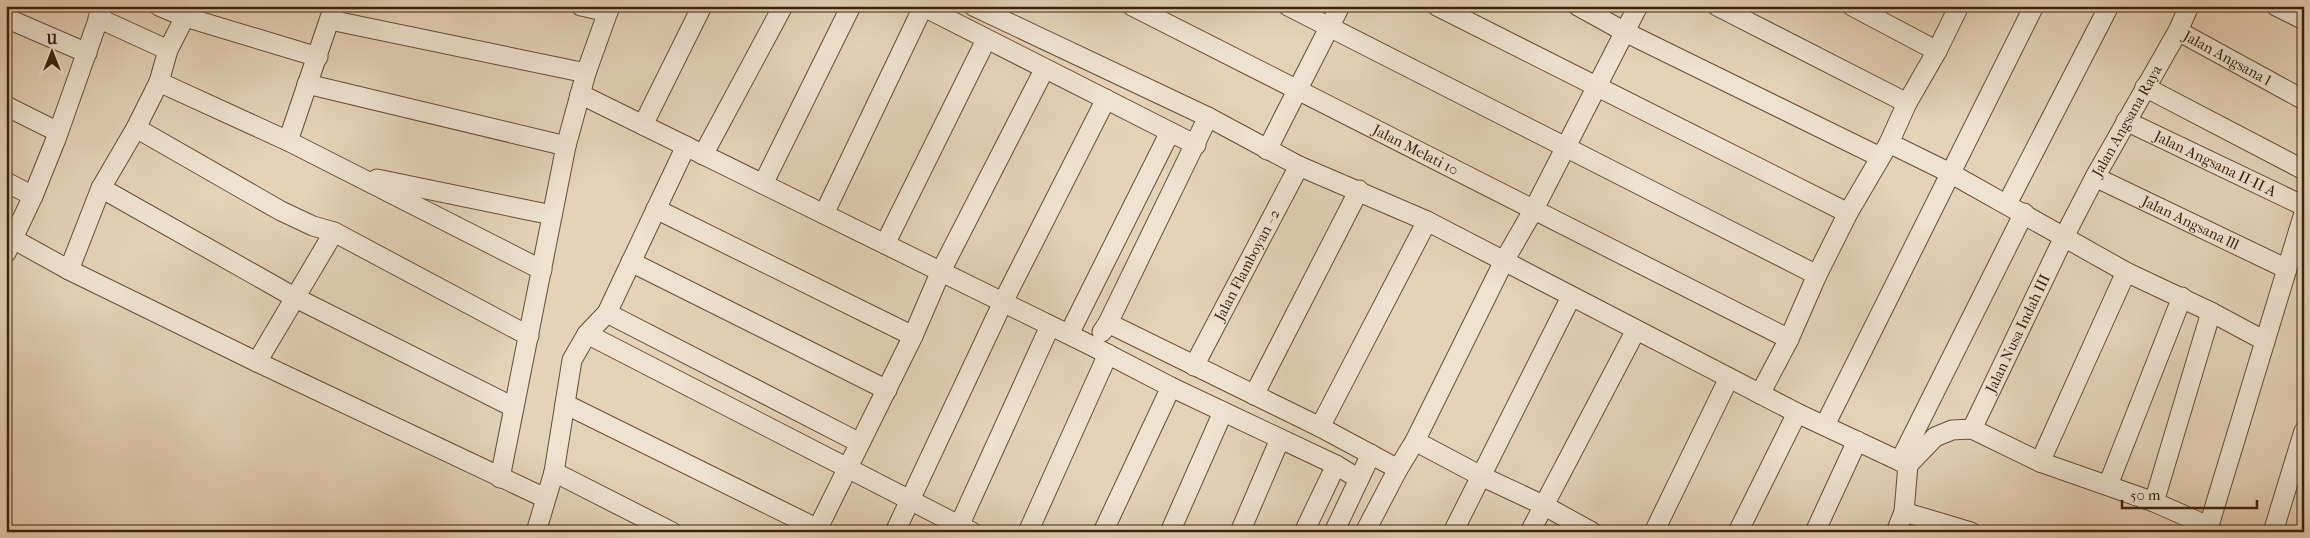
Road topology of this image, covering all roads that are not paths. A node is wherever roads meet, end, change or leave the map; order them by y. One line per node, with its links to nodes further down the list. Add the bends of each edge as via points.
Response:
1 (159, 6): 25 (street)
2 (581, 6): 21 (street)
3 (702, 6): 50 (street)
4 (783, 6): 61 (street)
5 (851, 6): 68 (street)
6 (973, 6): 23 (street)
7 (1132, 6): 42 (street, Jalan Melati 10)
8 (1288, 6): 28 (street)
9 (1340, 6): 28 (street)
10 (1437, 6): 40 (street)
11 (1578, 6): 30 (street)
12 (1638, 6): 30 (street)
13 (1717, 6): 46 (street)
14 (1852, 6): 33 (street)
15 (1958, 6): 33 (street)
16 (2034, 6): 64 (street)
17 (2109, 6): 72 (street)
18 (2190, 6): 29 (street, Jalan Angsana Raya)
19 (2276, 6): 27 (street)
20 (922, 7): 31 (street); 77 (street)
21 (609, 9): 37 (street)
22 (101, 12): 32 (street); 34 (street)
23 (999, 12): 48 (street)
24 (332, 13): 35 (street); 37 (street)
25 (185, 17): 32 (street); 35 (street)
26 (6, 18): 34 (street)
27 (2304, 20)
28 (1330, 28): 42 (street); 58 (street)
29 (2178, 31): 41 (street, Jalan Angsana Raya); 45 (street, Jalan Angsana l)
30 (1625, 32): 40 (street); 60 (street)
31 (986, 40): 36 (street); 84 (street)
32 (168, 50): 38 (street)
33 (1937, 51): 46 (street)
34 (87, 53): 52 (street)
35 (318, 57): 39 (street)
36 (1044, 70): 44 (street); 91 (street)
37 (586, 73): 43 (street)
38 (159, 82): 51 (street); 54 (street)
39 (307, 84): 54 (street); 56 (street)
40 (1597, 86): 58 (street); 78 (street)
41 (2145, 87): 49 (street, Jalan Angsana Raya); 63 (street)
42 (1296, 89): 59 (street); 75 (street, Jalan Melati 10)
43 (580, 94): 50 (street); 56 (street)
44 (1106, 99): 53 (street); 97 (street)
45 (2304, 100)
46 (1907, 103): 60 (street)
47 (6, 106): 52 (street)
48 (1208, 117): 55 (street); 59 (street)
49 (2126, 121): 66 (street, Jalan Angsana Raya); 73 (street, Jalan Angsana II-II A)
50 (643, 125): 57 (street)
51 (136, 128): 69 (street); 82 (street, via 281,211)
52 (58, 132): 71 (street)
53 (1170, 132): 55 (street); 104 (street)
54 (288, 141): 65 (street)
55 (1196, 144): 100 (street)
56 (566, 146): 80 (street)
57 (686, 146): 61 (street); 74 (street)
58 (1566, 149): 75 (street); 93 (street)
59 (1267, 150): 62 (street)
60 (1884, 150): 64 (street); 78 (street)
61 (703, 155): 68 (street)
62 (1299, 166): 70 (street); 111 (street, Jalan Flamboyan - 2)
63 (2304, 170)
64 (1950, 173): 72 (street); 121 (street)
65 (352, 174): 80 (street); 90 (street)
66 (2095, 177): 83 (street, Jalan Angsana Raya); 88 (street, Jalan Angsana lll)
67 (6, 182): 71 (street)
68 (763, 184): 77 (street)
69 (101, 188): 89 (street); 95 (street)
70 (1358, 190): 81 (street); 116 (street)
71 (33, 196): 85 (street)
72 (2007, 204): 79 (street)
73 (2304, 206)
74 (656, 209): 86 (street); 106 (street)
75 (1534, 209): 87 (street); 107 (street, Jalan Melati 10)
76 (2304, 213): 88 (street)
77 (824, 214): 84 (street)
78 (1848, 214): 93 (street)
79 (2024, 214): 83 (street); 131 (street)
80 (552, 215): 90 (street)
81 (1427, 221): 87 (street); 122 (street)
82 (334, 232): 95 (street); 105 (street)
83 (2064, 237): 92 (street); 123 (street, Jalan Nusa Indah III)
84 (885, 244): 91 (street)
85 (10, 246): 89 (street)
86 (631, 262): 99 (street); 114 (street)
87 (1504, 262): 94 (street); 126 (street)
88 (2287, 269): 108 (street)
89 (69, 270): 110 (street)
90 (542, 270): 105 (street)
91 (941, 271): 97 (street); 106 (street)
92 (2126, 272): 96 (street); 130 (street)
93 (1817, 275): 107 (street)
94 (1571, 296): 102 (street); 136 (street)
95 (294, 297): 110 (street); 118 (street)
96 (2182, 297): 98 (street); 139 (street)
97 (1003, 302): 101 (street); 141 (street)
98 (2211, 312): 108 (street); 142 (street)
99 (607, 313): 103 (street); 128 (street)
100 (1108, 324): 109 (street); 111 (street)
101 (1050, 326): 104 (street); 146 (street)
102 (1636, 330): 112 (street); 143 (street)
103 (587, 334): 117 (street, via 572,360); 133 (street)
104 (1069, 334): 109 (street)
105 (529, 336): 118 (street)
106 (913, 336): 114 (street)
107 (1790, 339): 115 (street)
108 (2265, 341): 148 (street)
109 (1100, 350): 113 (street); 153 (street)
110 (257, 362): 137 (street)
111 (1194, 366): 116 (street)
112 (1729, 378): 115 (street); 162 (street)
113 (1170, 387): 119 (street); 154 (street)
114 (886, 390): 128 (street)
115 (1760, 394): 120 (street)
116 (1254, 395): 122 (street)
117 (565, 404): 135 (street); 149 (street)
118 (513, 407): 137 (street)
119 (1223, 412): 125 (street); 155 (street)
120 (1797, 413): 121 (street); 163 (street)
121 (1825, 424): 127 (street)
122 (1320, 427): 129 (street)
123 (1972, 429): 130 (street); 131 (street, via 1952,430 1935,437)
124 (2304, 431): 167 (street)
125 (1280, 439): 132 (street); 156 (street)
126 (1415, 441): 134 (street); 136 (street)
127 (1857, 441): 131 (street); 164 (street)
128 (860, 443): 133 (street)
129 (1371, 454): 134 (street); 138 (street)
130 (2040, 462): 139 (street)
131 (1904, 463): 144 (street)
132 (1336, 465): 138 (street); 157 (street)
133 (848, 469): 141 (street); 149 (street)
134 (1398, 469): 147 (street)
135 (554, 472): 140 (street); 151 (street)
136 (1481, 476): 143 (street); 159 (street)
137 (500, 478): 140 (street)
138 (1359, 479): 145 (street)
139 (2108, 485): 142 (street)
140 (545, 498): 150 (street)
141 (910, 500): 146 (street); 152 (street)
142 (2154, 502): 148 (street)
143 (1543, 505): 160 (street); 161 (street)
144 (1904, 512): 165 (street); 166 (street)
145 (1343, 513): 147 (street); 158 (street)
146 (965, 529)
147 (1367, 529)
148 (2207, 529)
149 (817, 530)
150 (536, 532)
151 (672, 532)
152 (895, 532)
153 (1028, 532)
154 (1103, 532)
155 (1170, 532)
156 (1240, 532)
157 (1304, 532)
158 (1334, 532)
159 (1454, 532)
160 (1530, 532)
161 (1592, 532)
162 (1654, 532)
163 (1738, 532)
164 (1815, 532)
165 (1896, 532)
166 (1971, 532)
167 (2273, 532)

